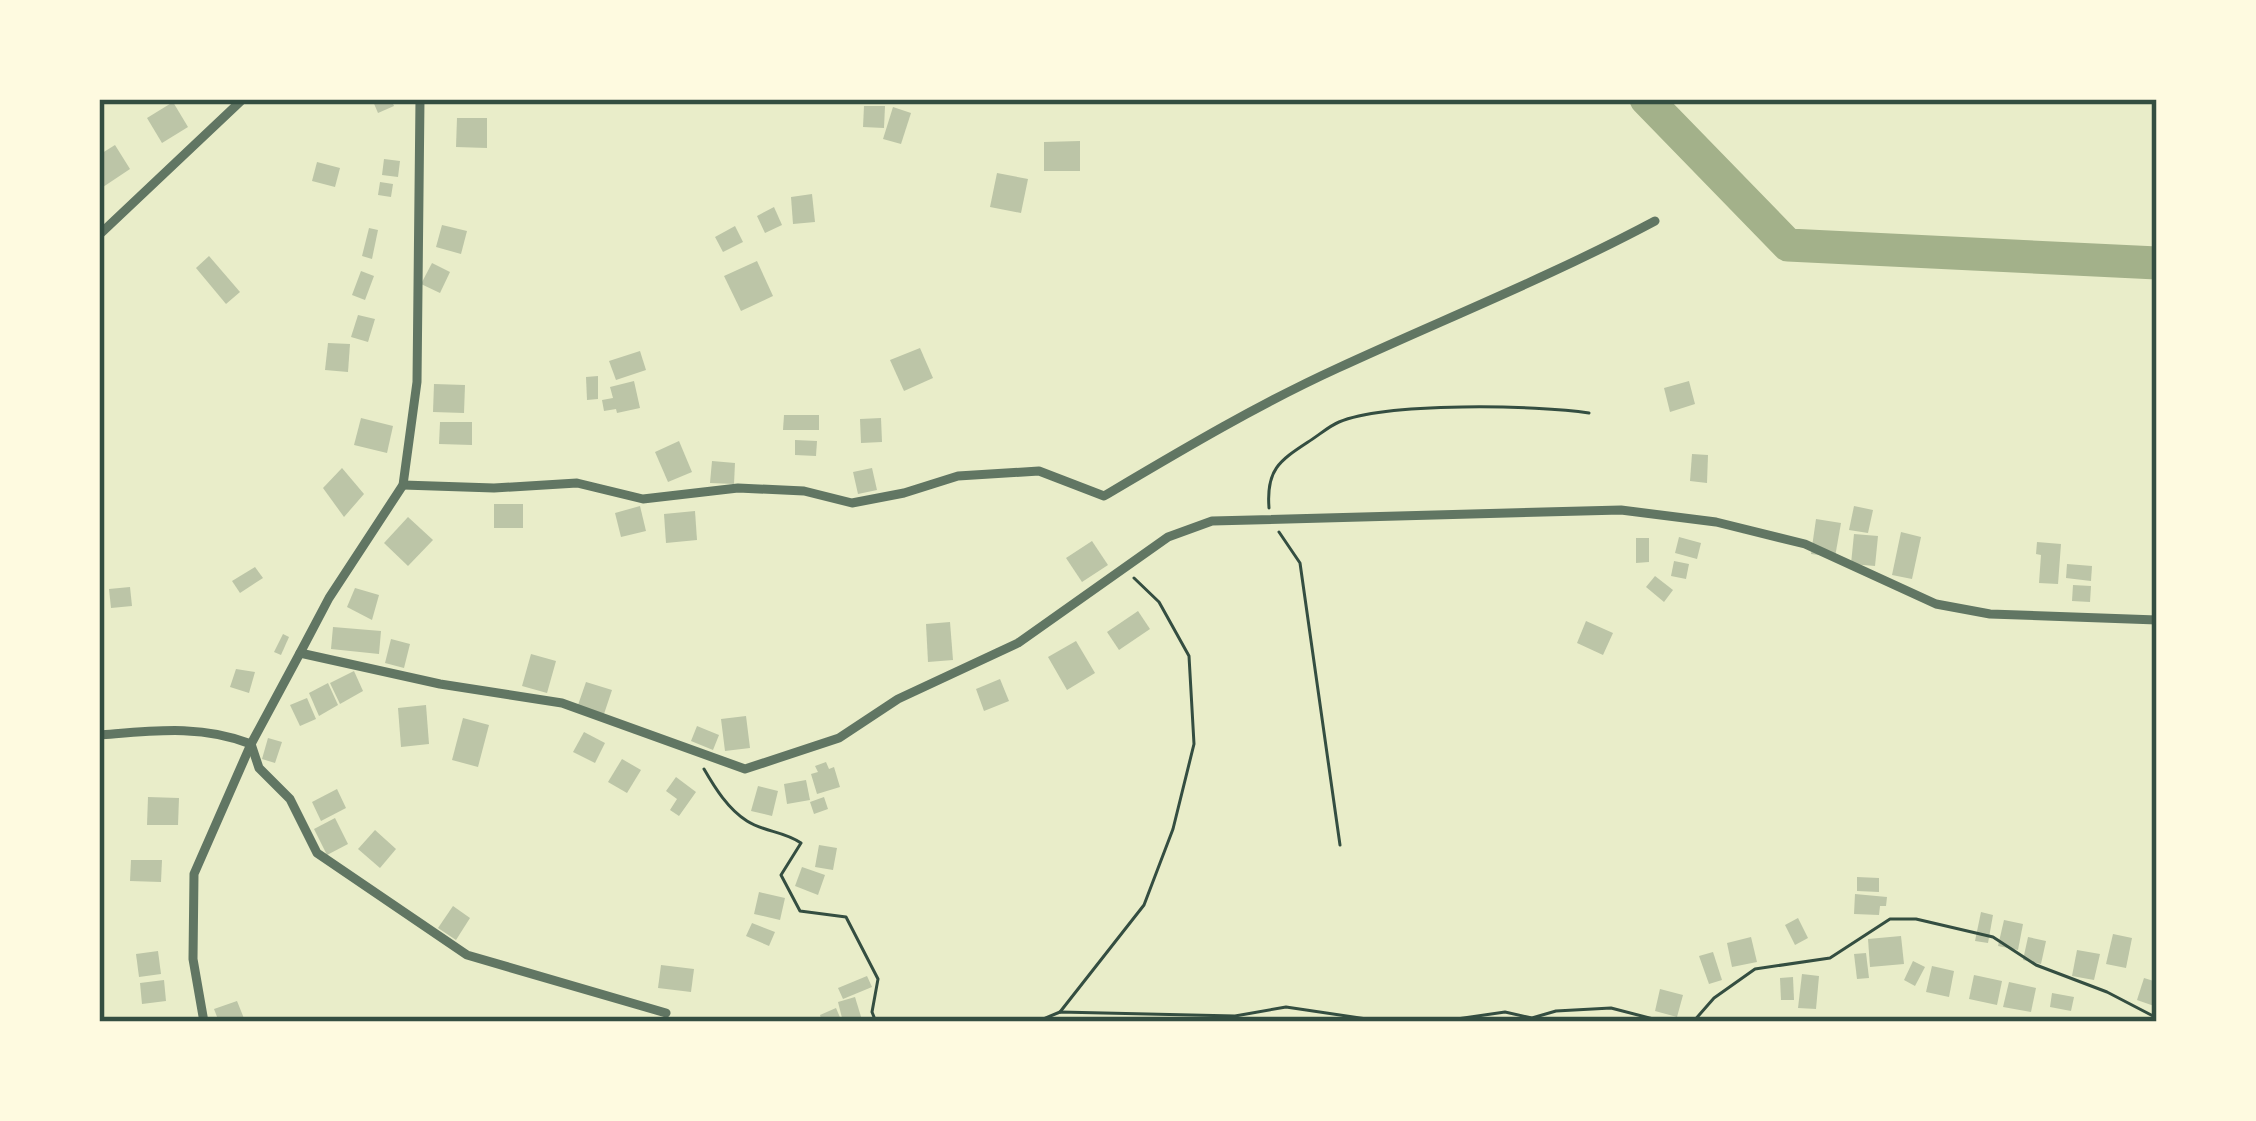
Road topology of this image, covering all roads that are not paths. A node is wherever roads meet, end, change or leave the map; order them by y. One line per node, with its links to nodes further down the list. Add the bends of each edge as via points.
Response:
1 (243, 99): 4 (street)
2 (420, 99): 5 (street, via 417,382)
3 (1655, 221): 5 (street, via 1335,369 1104,496 1039,471 958,476 852,503 738,488 644,499 577,484)
4 (99, 235)
5 (403, 485): 7 (street)
6 (2157, 620): 7 (street, via 1990,614 1936,604 1805,544 1621,510 1212,521 1168,537 1018,643 898,698 839,738 746,769 562,703)
7 (300, 653): 9 (street)
8 (99, 735): 9 (street, via 177,730)
9 (251, 744): 10 (street, via 317,853 466,955); 11 (street, via 194,874 193,959)
10 (666, 1013)
11 (204, 1022)

